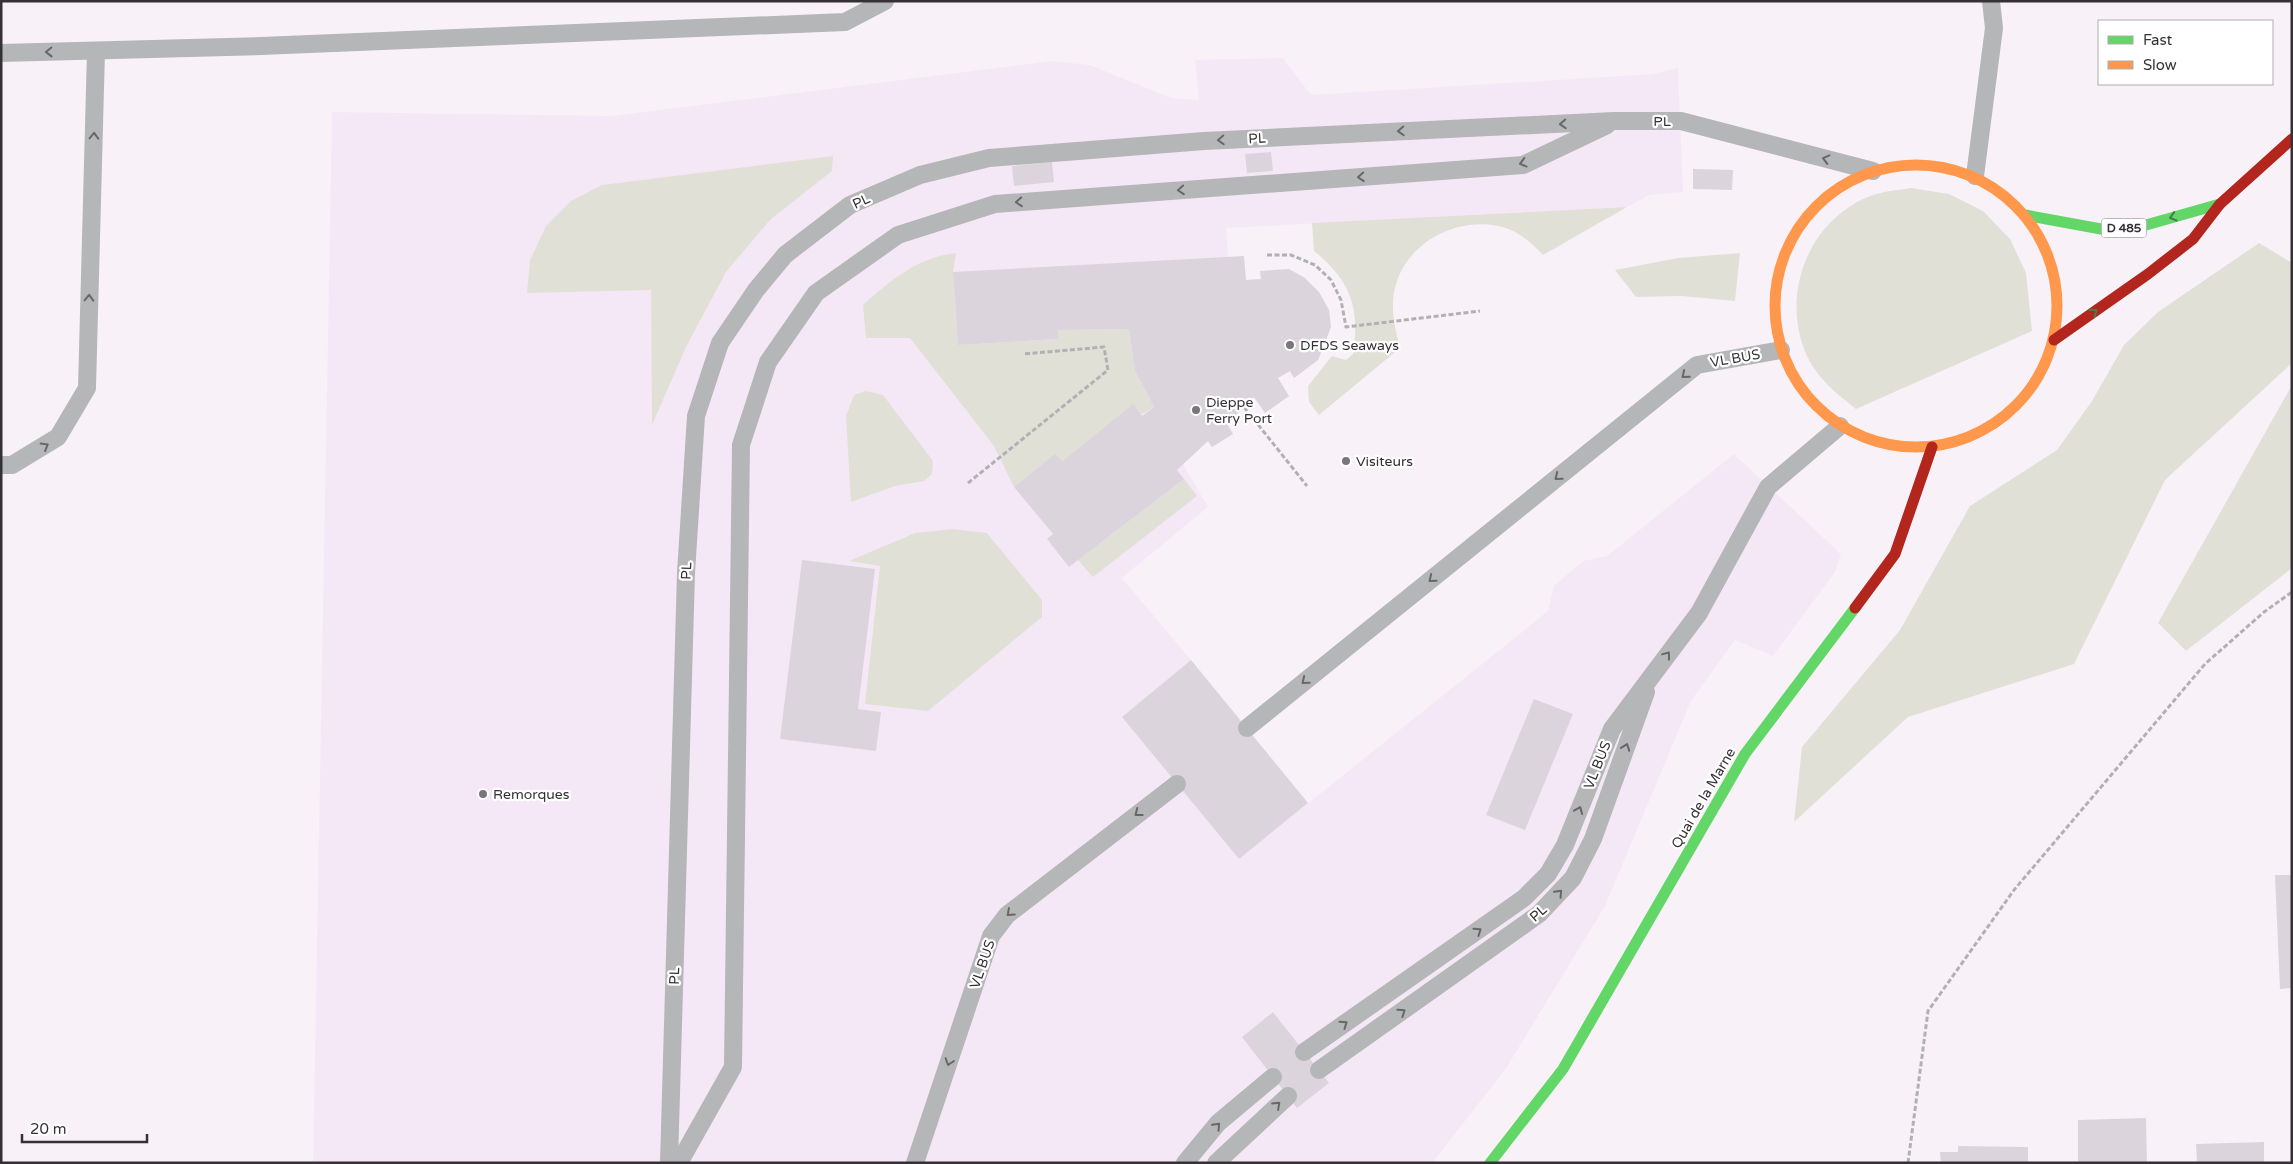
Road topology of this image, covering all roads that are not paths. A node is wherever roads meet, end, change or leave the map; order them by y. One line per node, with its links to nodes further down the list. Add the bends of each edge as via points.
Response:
1 (885, 1): 3 (lane, via 845,22)
2 (1991, 1): 8 (lane, via 1994,28)
3 (96, 51): 4 (lane, one-way to 4); 15 (lane, one-way to 3, via 12,465 58,438 87,388)
4 (1, 53)
5 (1614, 121): 7 (lane, PL, one-way to 5, via 1681,121); 23 (lane, PL, one-way to 23, via 1204,141 989,158 920,175 850,205 786,255 756,290 720,344 696,416 686,573); 24 (lane, one-way to 24, via 1523,165 995,204 898,235 816,293 768,362 741,445 733,1067)
6 (2292, 139): 9 (main road, D 485)
7 (1873, 171): 8 (main road, via 1906,164 1942,166); 12 (main road, via 1839,187 1811,211 1790,241 1777,277 1774,314)
8 (1975, 176): 10 (main road, via 2002,193)
9 (2220, 204): 10 (main road, D 485, one-way to 10, via 2139,227 2101,229); 11 (main road, one-way to 9, via 2193,239)
10 (2026, 215): 11 (main road, via 2044,243 2054,274 2058,307)
11 (2054, 340): 14 (main road, via 2037,380 2010,413 1974,436)
12 (1781, 350): 13 (main road, via 1795,380 1815,406); 17 (lane, VL BUS, one-way to 17, via 1697,365)
13 (1840, 426): 14 (main road, via 1884,444); 16 (lane, VL BUS, one-way to 13, via 1699,613 1768,487)
14 (1932, 447): 28 (main road, Quai de la Marne, via 1895,554 1746,754 1563,1069)
15 (1, 464)
16 (1653, 674): 19 (lane, VL BUS, one-way to 16, via 1524,898 1548,874 1565,846 1612,729); 20 (lane, PL, one-way to 16, via 1539,914 1573,878 1592,839)
17 (1247, 728)
18 (1177, 784): 25 (lane, VL BUS, one-way to 25, via 1007,915 991,936)
19 (1304, 1052)
20 (1319, 1070)
21 (1273, 1077): 26 (lane, one-way to 21, via 1218,1123)
22 (1288, 1096): 27 (lane, one-way to 22)
23 (669, 1163)
24 (678, 1163)
25 (915, 1163)
26 (1185, 1163)
27 (1216, 1163)
28 (1490, 1163)

